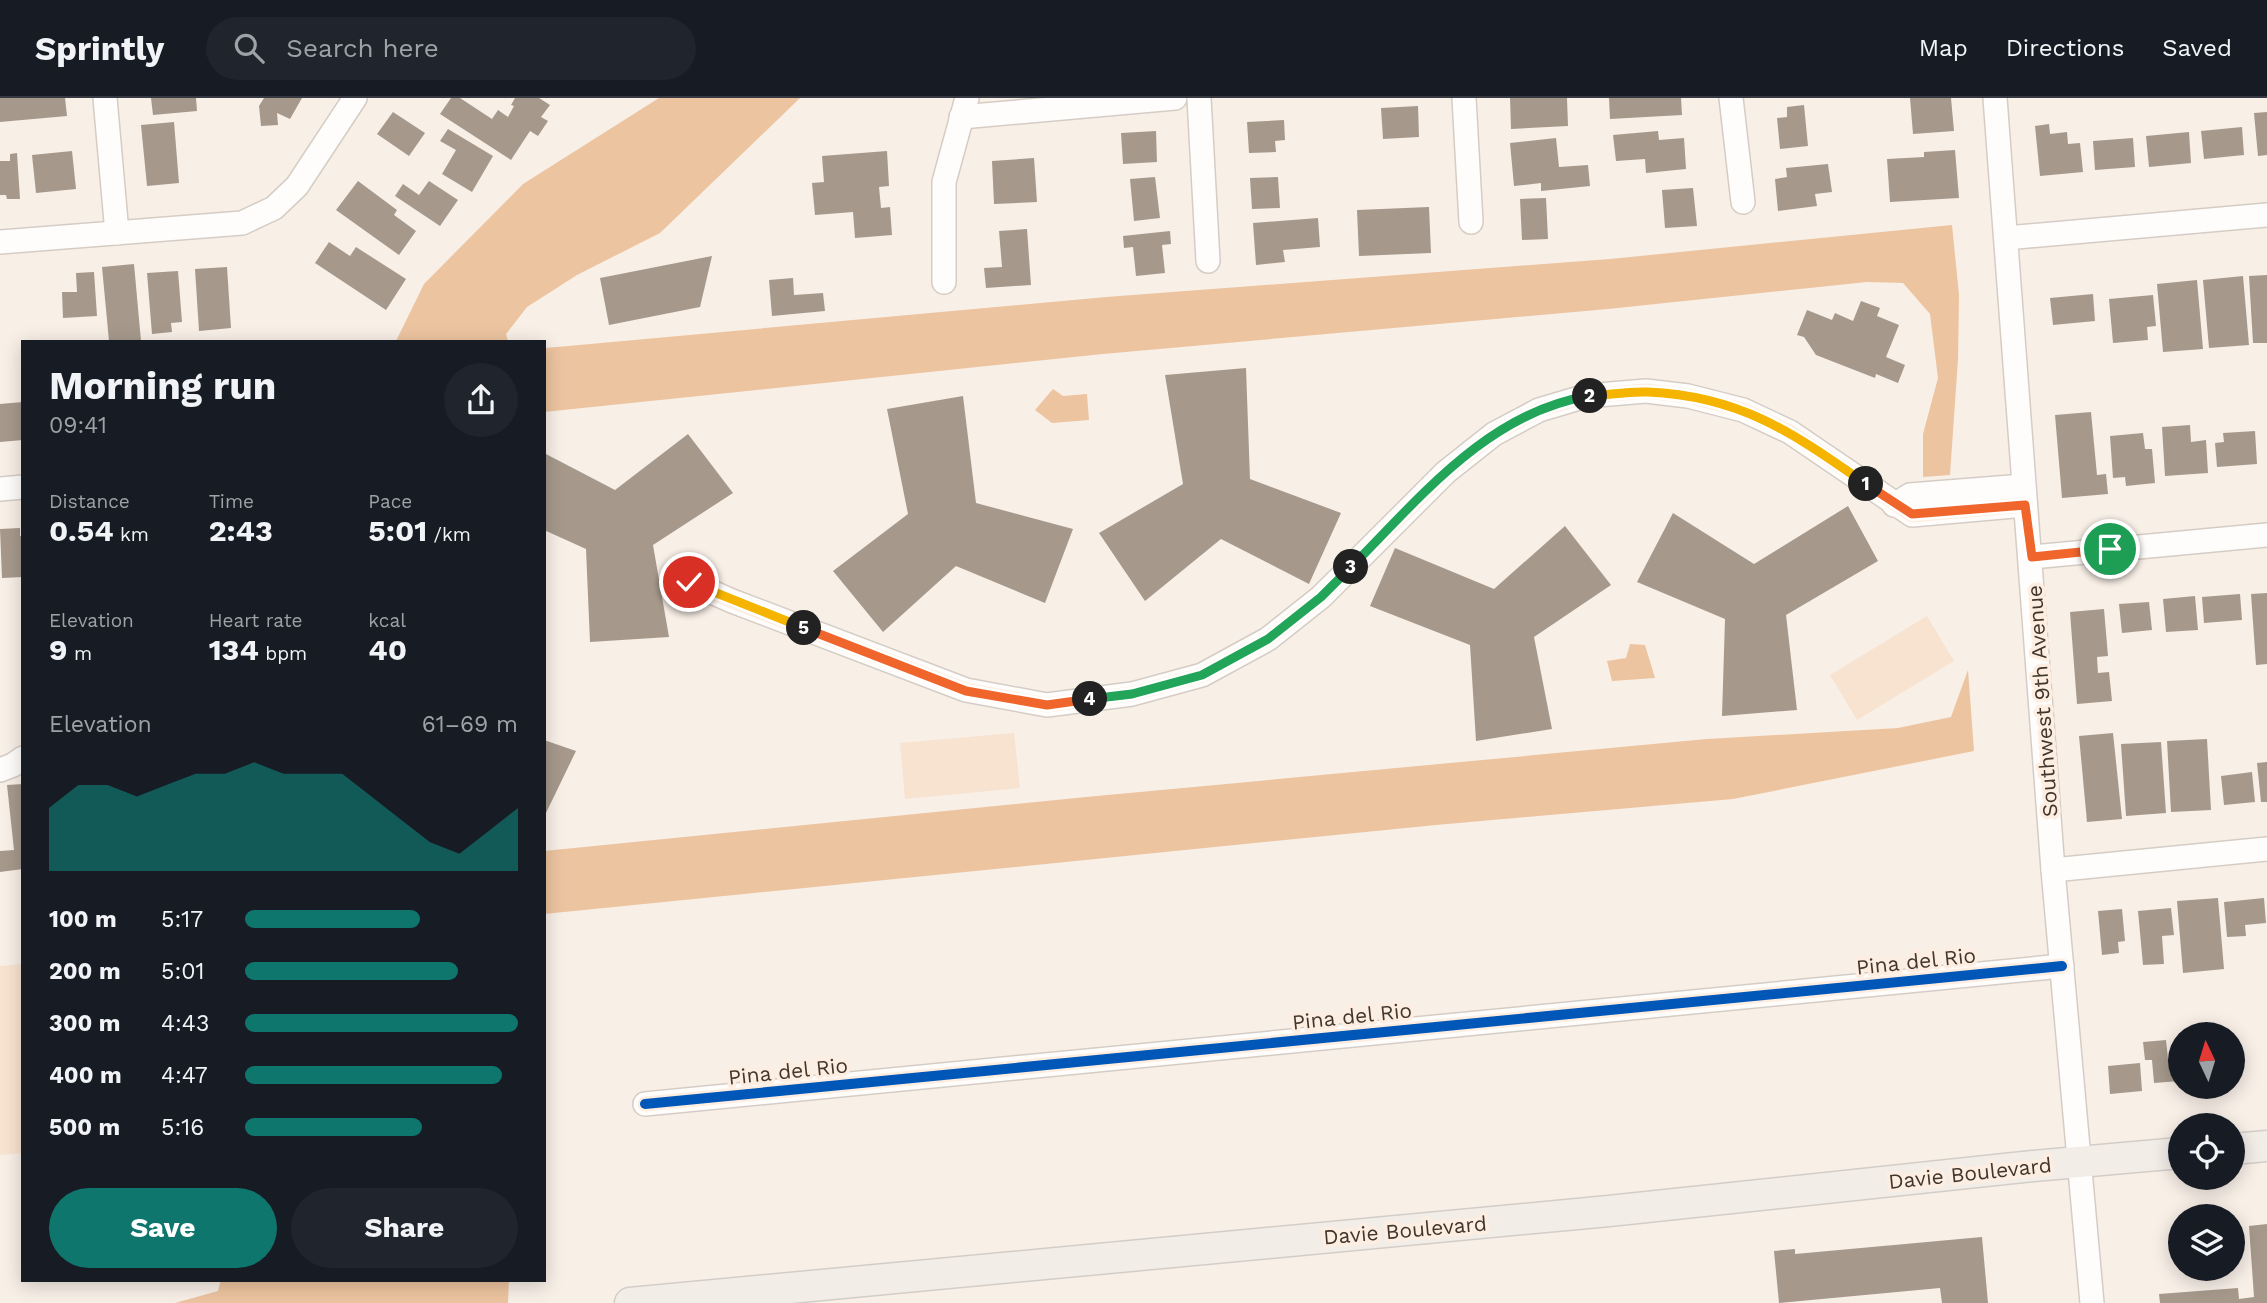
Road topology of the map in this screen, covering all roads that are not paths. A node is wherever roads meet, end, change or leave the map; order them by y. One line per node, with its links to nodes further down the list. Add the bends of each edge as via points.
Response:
1 (105, 98): 12 (street)
2 (355, 98): 12 (street, via 297,186 274,208 242,223)
3 (1175, 98): 8 (street)
4 (1199, 98): 15 (street)
5 (1464, 98): 11 (street)
6 (1731, 98): 9 (street)
7 (1995, 98): 13 (street, Southwest 9th Avenue)
8 (964, 108): 16 (street, via 944,182)
9 (1743, 202)
10 (2267, 215): 13 (street)
11 (1471, 222)
12 (117, 233): 14 (street)
13 (2006, 238): 19 (street, Southwest 9th Avenue)
14 (0, 243)
15 (1208, 261)
16 (944, 282)
17 (21, 487): 18 (street)
18 (0, 489)
19 (2024, 495): 21 (street, Southwest 9th Avenue); 22 (street, via 1910,495 1894,505 1790,432 1743,410 1646,391 1586,396 1539,410 1494,434 1446,472 1321,597 1268,639 1202,675 1132,694 1047,705 966,691)
20 (2267, 535): 21 (street)
21 (2032, 557): 26 (street, Southwest 9th Avenue)
22 (689, 582)
23 (21, 759): 24 (street)
24 (0, 770)
25 (2267, 849): 26 (street)
26 (2053, 870): 27 (street, Southwest 9th Avenue)
27 (2062, 966): 28 (street, Pina del Rio); 32 (street, Southwest 9th Avenue)
28 (645, 1104)
29 (2267, 1146): 30 (main road)
30 (2245, 1148)
31 (2168, 1154): 32 (main road, Davie Boulevard)
32 (2082, 1161): 33 (main road, Davie Boulevard, via 1609,1211); 34 (street, Southwest 9th Avenue)
33 (630, 1303)
34 (2092, 1303)

